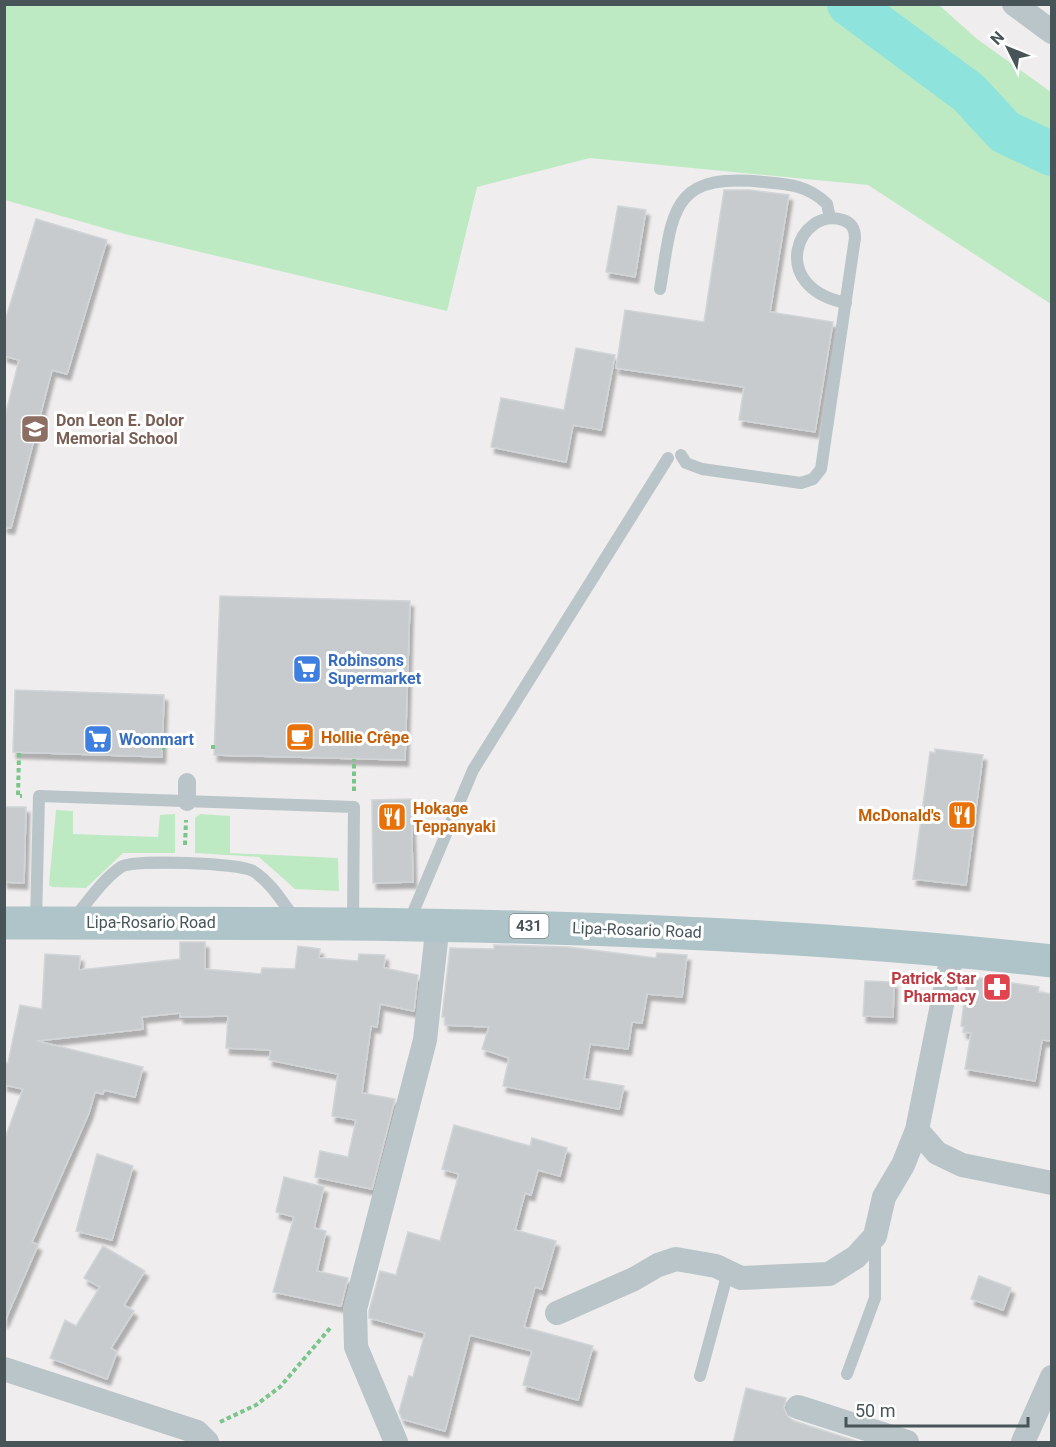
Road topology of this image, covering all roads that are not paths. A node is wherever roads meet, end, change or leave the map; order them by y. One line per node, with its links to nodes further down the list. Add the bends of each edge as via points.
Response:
1 (1014, 4): 2 (street)
2 (1052, 32)
3 (830, 218): 4 (lane, via 827,204 802,187 732,178 710,182 692,192 677,209); 5 (lane, via 848,223 855,231); 5 (lane, via 808,230 799,248 798,269 801,278 816,292)
4 (660, 289)
5 (846, 303): 6 (lane, via 823,460 813,479 801,483 702,469 686,463)
6 (681, 455)
7 (668, 458): 14 (lane, via 472,770)
8 (187, 782): 9 (street)
9 (187, 802): 11 (lane, via 354,807); 12 (lane, via 39,796)
10 (71, 922): 12 (main road, Lipa-Rosario Road / 431); 13 (main road, Lipa-Rosario Road / 431); 13 (lane, via 120,868 141,863 232,865 253,871 266,880)
11 (353, 922): 13 (main road, Lipa-Rosario Road / 431); 14 (main road, Lipa-Rosario Road / 431)
12 (20, 923)
13 (298, 923)
14 (423, 923): 15 (main road, Lipa-Rosario Road / 431, via 712,933); 28 (street, via 425,1040 355,1309 356,1347)
15 (953, 950): 16 (main road, Lipa-Rosario Road / 431); 17 (street)
16 (1052, 961)
17 (917, 1130): 18 (street, via 937,1152 962,1165); 19 (street, via 885,1197)
18 (1052, 1183)
19 (874, 1236): 20 (street, via 856,1257 830,1274 741,1278); 23 (lane, via 875,1298)
20 (728, 1272): 21 (street, via 676,1259); 24 (lane)
21 (557, 1313)
22 (4, 1369): 27 (street)
23 (847, 1374)
24 (700, 1376)
25 (1052, 1377): 30 (street)
26 (798, 1407): 29 (street)
27 (202, 1438)
28 (396, 1443)
29 (907, 1443)
30 (1023, 1443)

